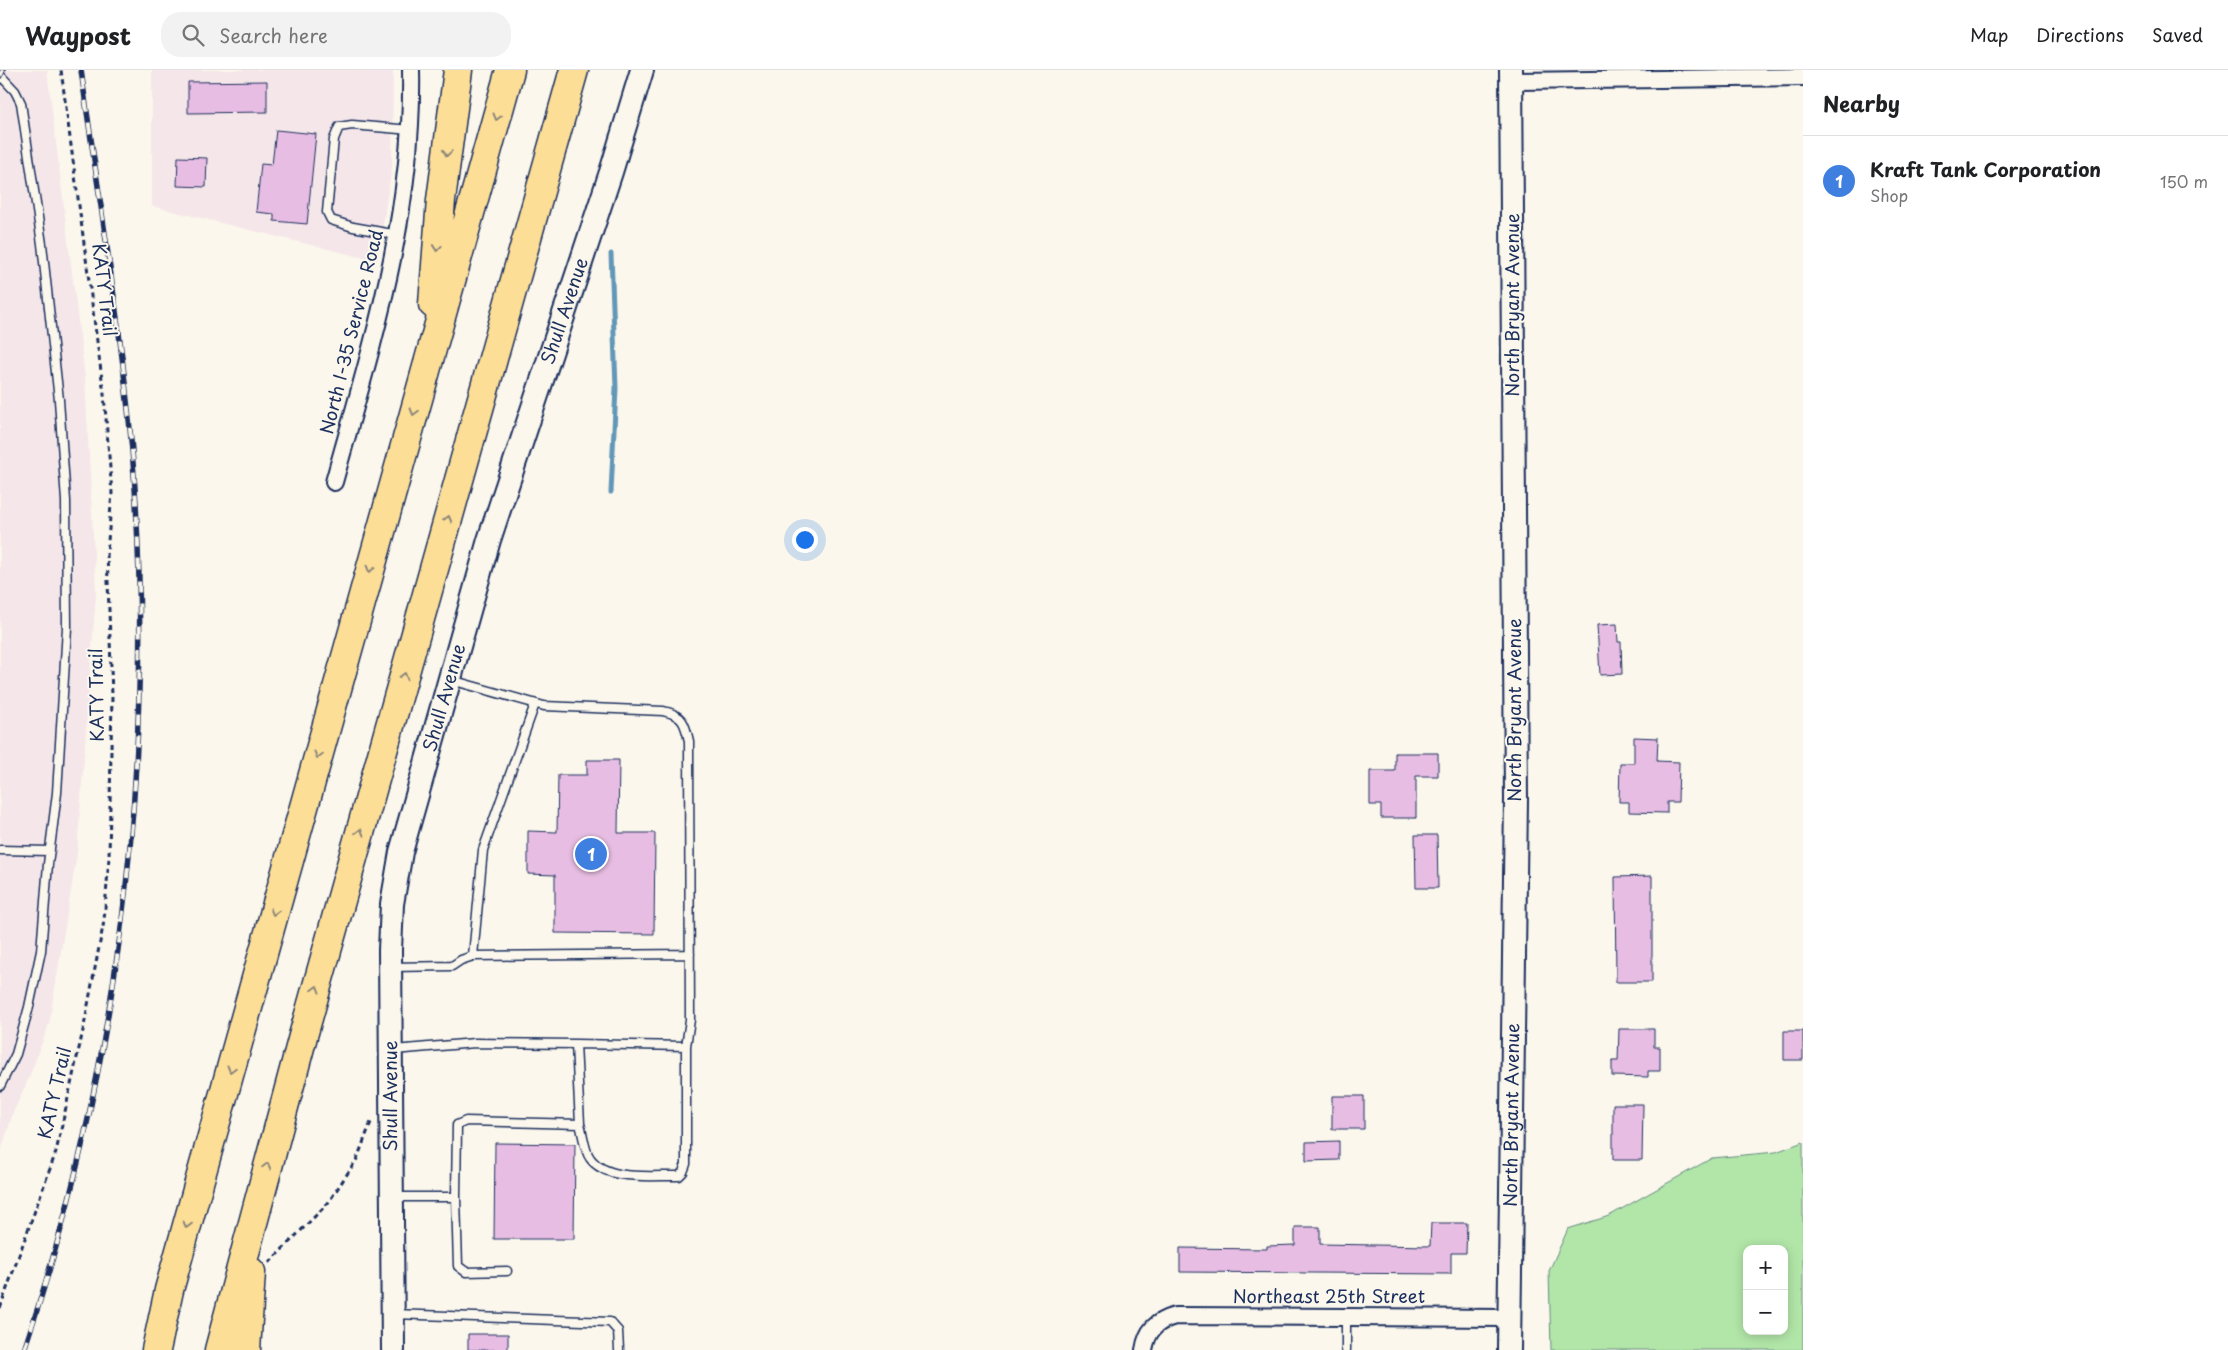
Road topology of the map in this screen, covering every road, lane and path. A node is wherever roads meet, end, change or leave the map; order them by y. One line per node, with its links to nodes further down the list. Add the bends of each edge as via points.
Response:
1 (62, 70): 33 (path, KATY Trail, via 104,394 112,493 107,553 112,696 110,858 104,921 56,1152)
2 (411, 70): 10 (street, North I-35 Service Road)
3 (458, 70): 12 (highway, one-way to 12, via 441,200)
4 (510, 70): 12 (highway, one-way to 12)
5 (574, 70): 29 (highway, one-way to 5)
6 (642, 70): 14 (street, Shull Avenue, via 513,462)
7 (1511, 75): 9 (street); 36 (street, North Bryant Avenue, via 1516,799)
8 (0, 76): 17 (lane, via 15,91 21,103 42,244 66,501 67,628)
9 (1803, 77)
10 (411, 130): 11 (street, North I-35 Service Road); 11 (lane, via 352,125 339,127 334,139 327,212 331,220)
11 (398, 235): 13 (street, North I-35 Service Road, via 377,328)
12 (428, 366): 32 (highway, one-way to 32)
13 (334, 482)
14 (449, 679): 15 (lane); 20 (street, Shull Avenue, via 401,852 392,904)
15 (535, 704): 18 (lane, via 663,711 676,714 686,726 690,741); 19 (lane, via 483,850)
16 (0, 850): 17 (lane)
17 (50, 850): 24 (lane, via 37,970 16,1054)
18 (690, 954): 19 (lane); 22 (lane, via 690,1020)
19 (473, 956): 20 (lane, via 452,966)
20 (390, 967): 23 (street, Shull Avenue)
21 (576, 1044): 22 (lane); 23 (lane, via 475,1043); 26 (lane)
22 (686, 1046): 26 (lane, via 686,1164 679,1176 608,1172 590,1158)
23 (391, 1050): 27 (street, Shull Avenue)
24 (0, 1086)
25 (372, 1118): 31 (path, via 357,1159 328,1203 271,1260)
26 (580, 1124): 28 (lane, via 466,1121 457,1125)
27 (392, 1197): 28 (lane); 34 (street, Shull Avenue)
28 (456, 1198): 30 (lane, via 458,1266 466,1272)
29 (254, 1213): 31 (highway); 39 (highway)
30 (507, 1271)
31 (250, 1287): 40 (highway)
32 (170, 1290): 37 (highway); 38 (highway)
33 (0, 1308)
34 (392, 1314): 41 (street, Shull Avenue); 42 (lane, via 610,1322 618,1331)
35 (1346, 1317): 36 (street, Northeast 25th Street); 43 (street, Northeast 25th Street, via 1175,1316 1162,1319 1152,1328); 44 (lane)
36 (1509, 1318): 45 (street, North Bryant Avenue)
37 (141, 1350)
38 (156, 1350)
39 (219, 1350)
40 (246, 1350)
41 (393, 1350)
42 (619, 1350)
43 (1144, 1350)
44 (1346, 1350)
45 (1510, 1350)

